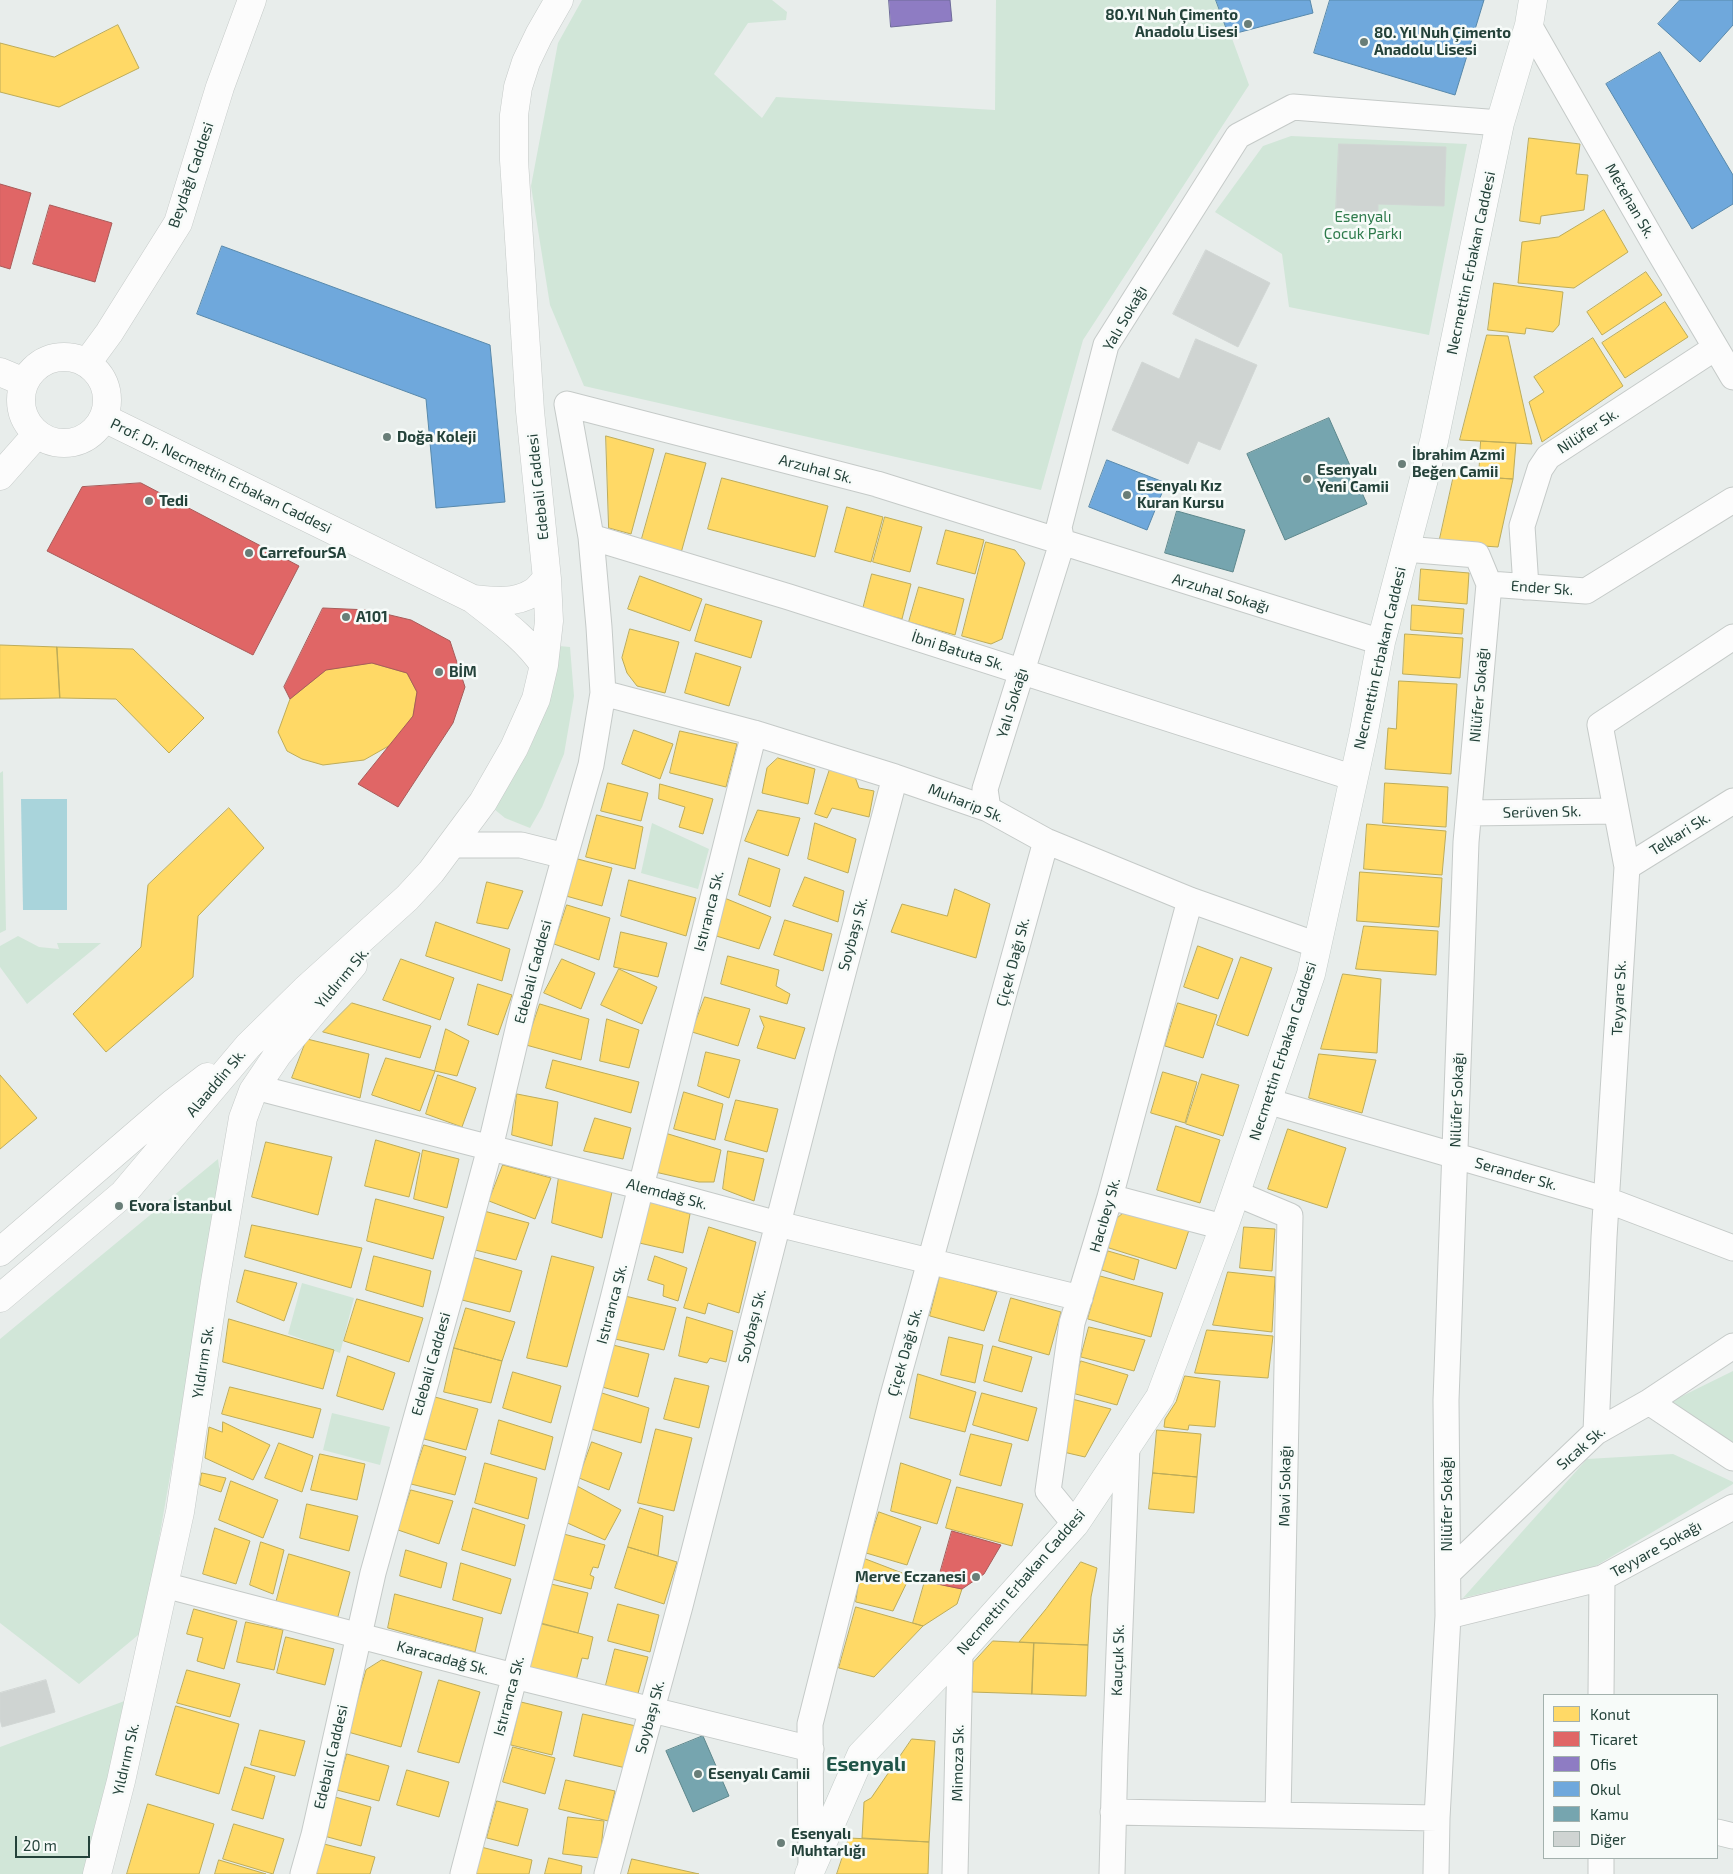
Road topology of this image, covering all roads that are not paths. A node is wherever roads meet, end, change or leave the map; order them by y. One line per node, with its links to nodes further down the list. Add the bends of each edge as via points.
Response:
1 (252, 0): 7 (street, Beydağı Caddesi, via 220,88 178,223)
2 (559, 0): 18 (street, Edebali Caddesi, via 526,62 514,115 530,411)
3 (1546, 0): 4 (street, Necmettin Erbakan Caddesi)
4 (1531, 13): 5 (street, Necmettin Erbakan Caddesi); 6 (street, Metehan Sk.)
5 (1500, 123): 16 (street, Yalı Sokağı, via 1293,107 1238,136 1106,345 1059,528); 17 (street, Necmettin Erbakan Caddesi, via 1434,441)
6 (1715, 348): 9 (street, Metehan Sk.); 20 (street, Nilüfer Sk., via 1548,457 1540,469 1522,526)
7 (87, 363): 8 (street, via 59,357); 11 (street, via 97,371 106,388)
8 (12, 377): 12 (street, via 21,393 24,416)
9 (1733, 377)
10 (567, 404): 15 (street, Edebali Caddesi); 16 (street, Arzuhal Sk., via 877,484)
11 (104, 418): 12 (street, via 86,437 74,442 49,441); 21 (street, Prof. Dr. Necmettin Erbakan Caddesi)
12 (38, 434): 13 (street)
13 (0, 476)
14 (1733, 500): 20 (street, Ender Sk., via 1586,591)
15 (591, 537): 25 (street, İbni Batuta Sk.); 26 (street, Edebali Caddesi)
16 (1062, 544): 23 (street, Arzuhal Sokağı); 25 (street, Yalı Sokağı)
17 (1405, 549): 19 (street, Ender Sk., via 1477,556); 23 (street, Necmettin Erbakan Caddesi)
18 (547, 579): 21 (street, via 532,593 511,600); 24 (street, Edebali Caddesi)
19 (1489, 584): 20 (street, Ender Sk.); 33 (street, Nilüfer Sokağı)
20 (1526, 587)
21 (473, 599): 24 (street, via 534,649)
22 (1733, 637): 32 (street, Teyyare Sk., via 1600,725)
23 (1381, 642): 29 (street, Necmettin Erbakan Caddesi)
24 (544, 665): 35 (street, Edebali Caddesi, via 536,699 514,748 484,802)
25 (1021, 672): 29 (street, İbni Batuta Sk.); 31 (street, Yalı Sokağı, via 985,789)
26 (603, 693): 27 (street, Muharip Sk.); 36 (street, Edebali Caddesi, via 591,766)
27 (754, 733): 28 (street, Muharip Sk.); 46 (street, Istıranca Sk.)
28 (895, 777): 31 (street, Muharip Sk.); 50 (street, Soybaşı Sk.)
29 (1354, 778): 39 (street, Necmettin Erbakan Caddesi)
30 (1733, 801): 37 (street, Telkari Sk.)
31 (988, 809): 34 (street, Muharip Sk.)
32 (1616, 811): 33 (street, Serüven Sk.); 37 (street, Teyyare Sk.)
33 (1469, 813): 45 (street, Nilüfer Sokağı)
34 (1046, 841): 38 (street, Muharip Sk.); 54 (street, Çiçek Dağı Sk.)
35 (452, 845): 36 (street, via 521,845); 40 (street, Yıldırım Sk., via 407,898)
36 (565, 856): 44 (street, Edebali Caddesi, via 524,1004)
37 (1626, 867): 49 (street, Teyyare Sk.)
38 (1190, 900): 39 (street, Muharip Sk.); 48 (street, Hacıbey Sk.)
39 (1317, 945): 43 (street, Necmettin Erbakan Caddesi, via 1311,974)
40 (315, 994): 41 (street, Yıldırım Sk.); 42 (street, Yıldırım Sk., via 291,1037)
41 (248, 1046): 53 (street, Alaaddin Sk., via 173,1103); 55 (street, Alaaddin Sk., via 123,1194)
42 (256, 1087): 44 (street, Alemdağ Sk.); 66 (street, Yıldırım Sk., via 242,1118 180,1512)
43 (1267, 1100): 45 (street, Serander Sk.); 47 (street, Necmettin Erbakan Caddesi)
44 (490, 1148): 46 (street, Alemdağ Sk.); 68 (street, Edebali Caddesi)
45 (1455, 1157): 49 (street, Serander Sk.); 64 (street, Nilüfer Sokağı, via 1446,1400)
46 (642, 1186): 50 (street, Alemdağ Sk.); 70 (street, Istıranca Sk.)
47 (1235, 1193): 51 (street, Necmettin Erbakan Caddesi); 75 (street, Mavi Sokağı, via 1290,1216)
48 (1110, 1197): 51 (street); 56 (street, Hacıbey Sk.)
49 (1607, 1200): 52 (street, Serander Sk.); 59 (street, Teyyare Sk.)
50 (778, 1224): 54 (street, Alemdağ Sk.); 72 (street, Soybaşı Sk.)
51 (1223, 1227): 60 (street, Necmettin Erbakan Caddesi, via 1160,1397)
52 (1733, 1248)
53 (0, 1252)
54 (931, 1261): 56 (street, Alemdağ Sk.); 73 (street, Çiçek Dağı Sk., via 892,1399 810,1724)
55 (0, 1298)
56 (1080, 1298): 63 (street, Hacıbey Sk., via 1072,1323 1048,1492)
57 (1733, 1346): 58 (street, Sıcak Sk.)
58 (1649, 1402): 59 (street, Sıcak Sk.); 61 (street)
59 (1596, 1432): 64 (street, Sıcak Sk.)
60 (1127, 1446): 63 (street, Necmettin Erbakan Caddesi); 74 (street, Kauçuk Sk.)
61 (1733, 1458)
62 (1733, 1507): 65 (street, Teyyare Sokağı)
63 (1075, 1524): 69 (street, Necmettin Erbakan Caddesi)
64 (1448, 1573): 67 (street, Nilüfer Sokağı)
65 (1602, 1578): 67 (street); 71 (street, Teyyare Sokağı)
66 (164, 1585): 68 (street, Karacadağ Sk.); 81 (street, Yıldırım Sk.)
67 (1448, 1616): 76 (street, Nilüfer Sokağı)
68 (358, 1635): 70 (street, Karacadağ Sk.); 82 (street, Edebali Caddesi)
69 (960, 1652): 80 (street, Necmettin Erbakan Caddesi, via 861,1755); 85 (street, Mimoza Sk.)
70 (514, 1676): 72 (street, Karacadağ Sk.); 83 (street, Istıranca Sk.)
71 (1601, 1694)
72 (652, 1710): 73 (street, Karacadağ Sk.); 84 (street, Soybaşı Sk.)
73 (811, 1749): 80 (street, Çiçek Dağı Sk.)
74 (1113, 1812): 75 (street); 86 (street, Kauçuk Sk.)
75 (1278, 1815): 76 (street)
76 (1437, 1818): 87 (street, Nilüfer Sokağı)
77 (1718, 1832): 78 (street)
78 (1733, 1836)
79 (1601, 1859): 88 (street)
80 (810, 1872)
81 (97, 1874)
82 (303, 1874)
83 (463, 1874)
84 (607, 1874)
85 (955, 1874)
86 (1112, 1874)
87 (1436, 1874)
88 (1601, 1874)

